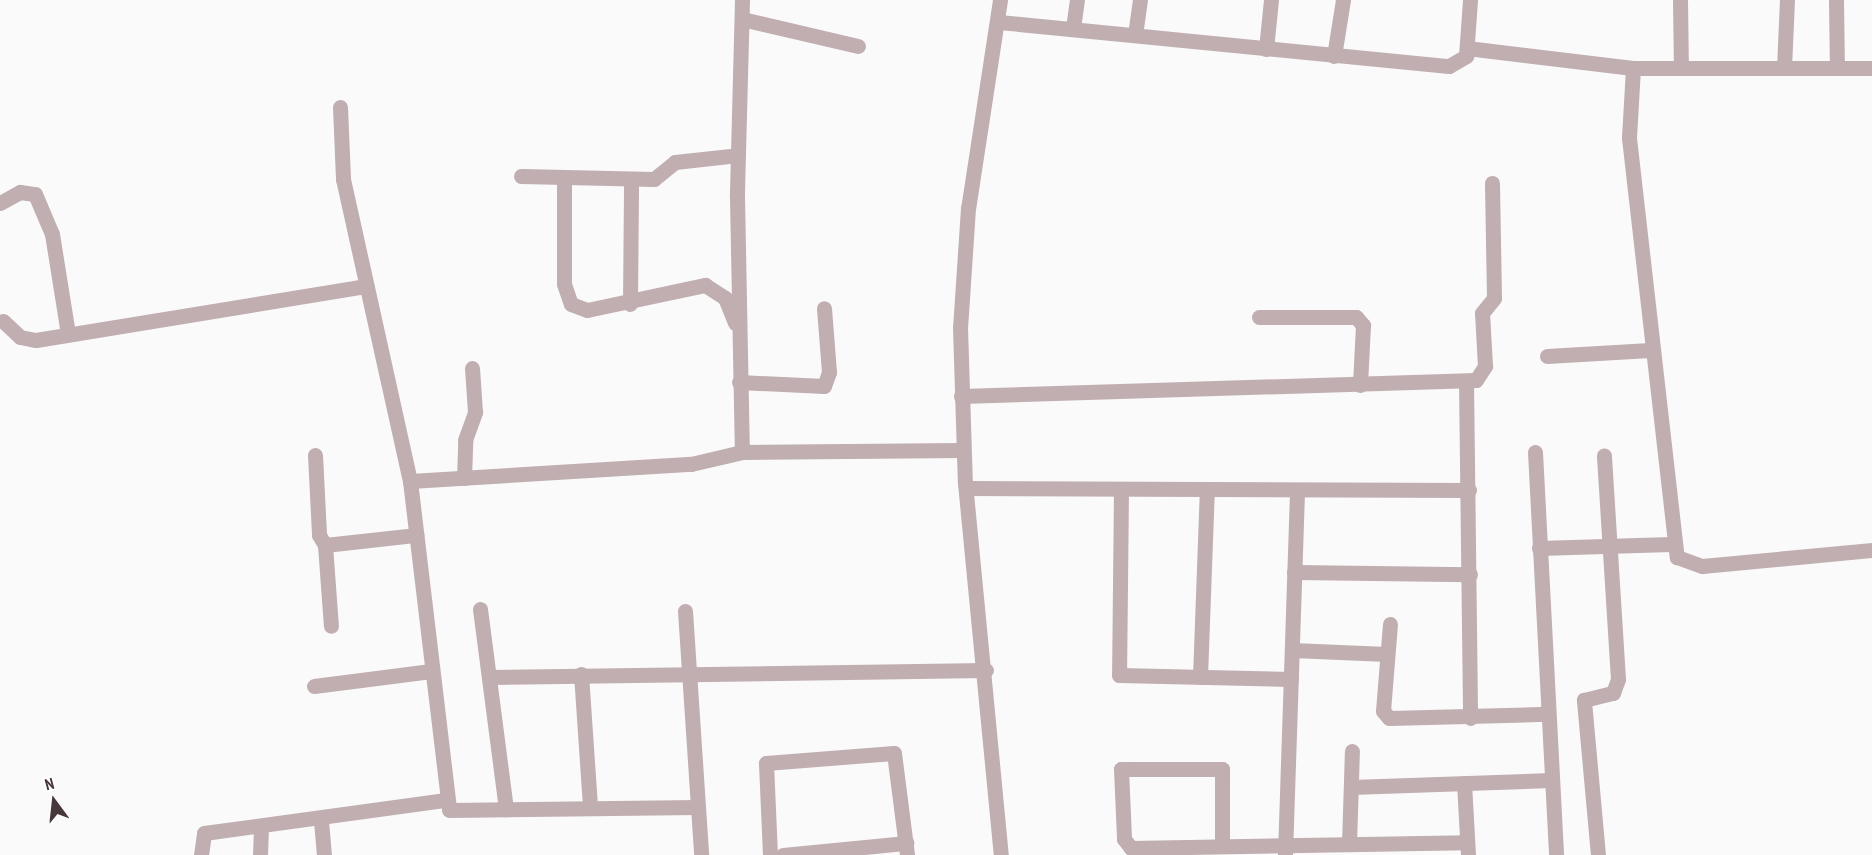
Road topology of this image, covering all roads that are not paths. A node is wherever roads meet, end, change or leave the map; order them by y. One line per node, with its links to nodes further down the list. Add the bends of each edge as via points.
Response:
1 (742, 0): 11 (street)
2 (1000, 0): 12 (street)
3 (1077, 0): 13 (street)
4 (1140, 0): 14 (street)
5 (1271, 0): 17 (street)
6 (1343, 0): 18 (street)
7 (1470, 0): 16 (street)
8 (1680, 0): 20 (street)
9 (1787, 0): 21 (street)
10 (1836, 0): 22 (street)
11 (742, 19): 15 (street); 25 (street)
12 (999, 22): 13 (street); 44 (street, via 968,208)
13 (1073, 28): 14 (street)
14 (1135, 35): 17 (street)
15 (858, 46)
16 (1467, 48): 18 (street, via 1463,62 1449,66); 19 (street)
17 (1266, 49): 18 (street)
18 (1334, 56)
19 (1633, 68): 20 (street); 38 (street, via 1629,138)
20 (1681, 68): 21 (street)
21 (1784, 68): 22 (street)
22 (1837, 68): 23 (street)
23 (1872, 68)
24 (340, 107): 31 (street, via 343,179)
25 (738, 155): 28 (street, via 675,162 654,179); 36 (street)
26 (522, 177): 27 (street)
27 (564, 178): 28 (street); 32 (street, via 564,284 571,304 587,310)
28 (631, 180): 32 (street)
29 (1492, 183): 41 (street, via 1494,298 1482,313 1485,366 1476,380)
30 (0, 202): 37 (street, via 20,192 35,194 52,234)
31 (367, 286): 37 (street); 51 (street)
32 (630, 304): 36 (street, via 705,285 724,298)
33 (824, 308): 42 (street, via 829,372 824,386)
34 (1259, 318): 43 (street, via 1356,316 1362,325)
35 (3, 321): 37 (street, via 28,340)
36 (738, 331): 42 (street)
37 (68, 334)
38 (1650, 350): 39 (street); 58 (street)
39 (1547, 356)
40 (472, 368): 50 (street, via 475,412 465,440)
41 (1466, 381): 43 (street); 55 (street)
42 (739, 382): 46 (street)
43 (1360, 385): 44 (street)
44 (961, 396): 45 (street)
45 (963, 450): 46 (street); 52 (street)
46 (742, 452): 50 (street, via 691,464)
47 (1535, 452): 61 (street)
48 (315, 455): 59 (street, via 319,535)
49 (1604, 455): 60 (street)
50 (464, 478): 51 (street)
51 (410, 482): 57 (street)
52 (966, 488): 53 (street); 71 (street)
53 (1121, 489): 54 (street); 76 (street, via 1117,670 1127,676)
54 (1207, 490): 56 (street); 76 (street)
55 (1469, 490): 56 (street); 64 (street)
56 (1297, 492): 63 (street)
57 (416, 535): 59 (street); 72 (street)
58 (1671, 544): 60 (street); 62 (street, via 1677,557 1702,566)
59 (325, 545): 68 (street)
60 (1613, 546): 61 (street); 104 (street, via 1617,688 1584,700)
61 (1539, 548): 79 (street)
62 (1872, 550)
63 (1294, 572): 64 (street); 69 (street)
64 (1470, 574): 80 (street)
65 (480, 609): 75 (street)
66 (685, 611): 73 (street)
67 (1390, 624): 70 (street)
68 (332, 626)
69 (1292, 650): 70 (street); 77 (street)
70 (1387, 654): 80 (street, via 1385,716)
71 (986, 670): 73 (street); 102 (street)
72 (431, 671): 78 (street); 85 (street)
73 (689, 672): 74 (street); 87 (street)
74 (581, 674): 75 (street); 86 (street)
75 (489, 677): 88 (street)
76 (1200, 677): 77 (street)
77 (1291, 679): 95 (street)
78 (314, 686)
79 (1547, 714): 80 (street); 82 (street)
80 (1470, 718)
81 (1352, 751): 84 (street)
82 (1551, 780): 83 (street); 103 (street)
83 (1464, 783): 84 (street); 93 (street)
84 (1351, 788): 91 (street)
85 (446, 800): 88 (street, via 455,811); 89 (street)
86 (590, 807): 87 (street); 88 (street)
87 (698, 807): 96 (street)
88 (506, 809)
89 (321, 821): 90 (street); 99 (street)
90 (261, 827): 97 (street, via 204,833); 98 (street)
91 (1349, 844): 93 (street); 95 (street)
92 (1222, 846): 92 (street, via 1222,769 1121,769 1124,839 1131,849); 95 (street)
93 (1468, 848)
94 (906, 849): 100 (street, via 894,753 766,764); 101 (street)
95 (1285, 850)
96 (701, 854)
97 (201, 855)
98 (260, 855)
99 (324, 855)
100 (770, 855)
101 (783, 855)
102 (1001, 855)
103 (1556, 855)
104 (1599, 855)

